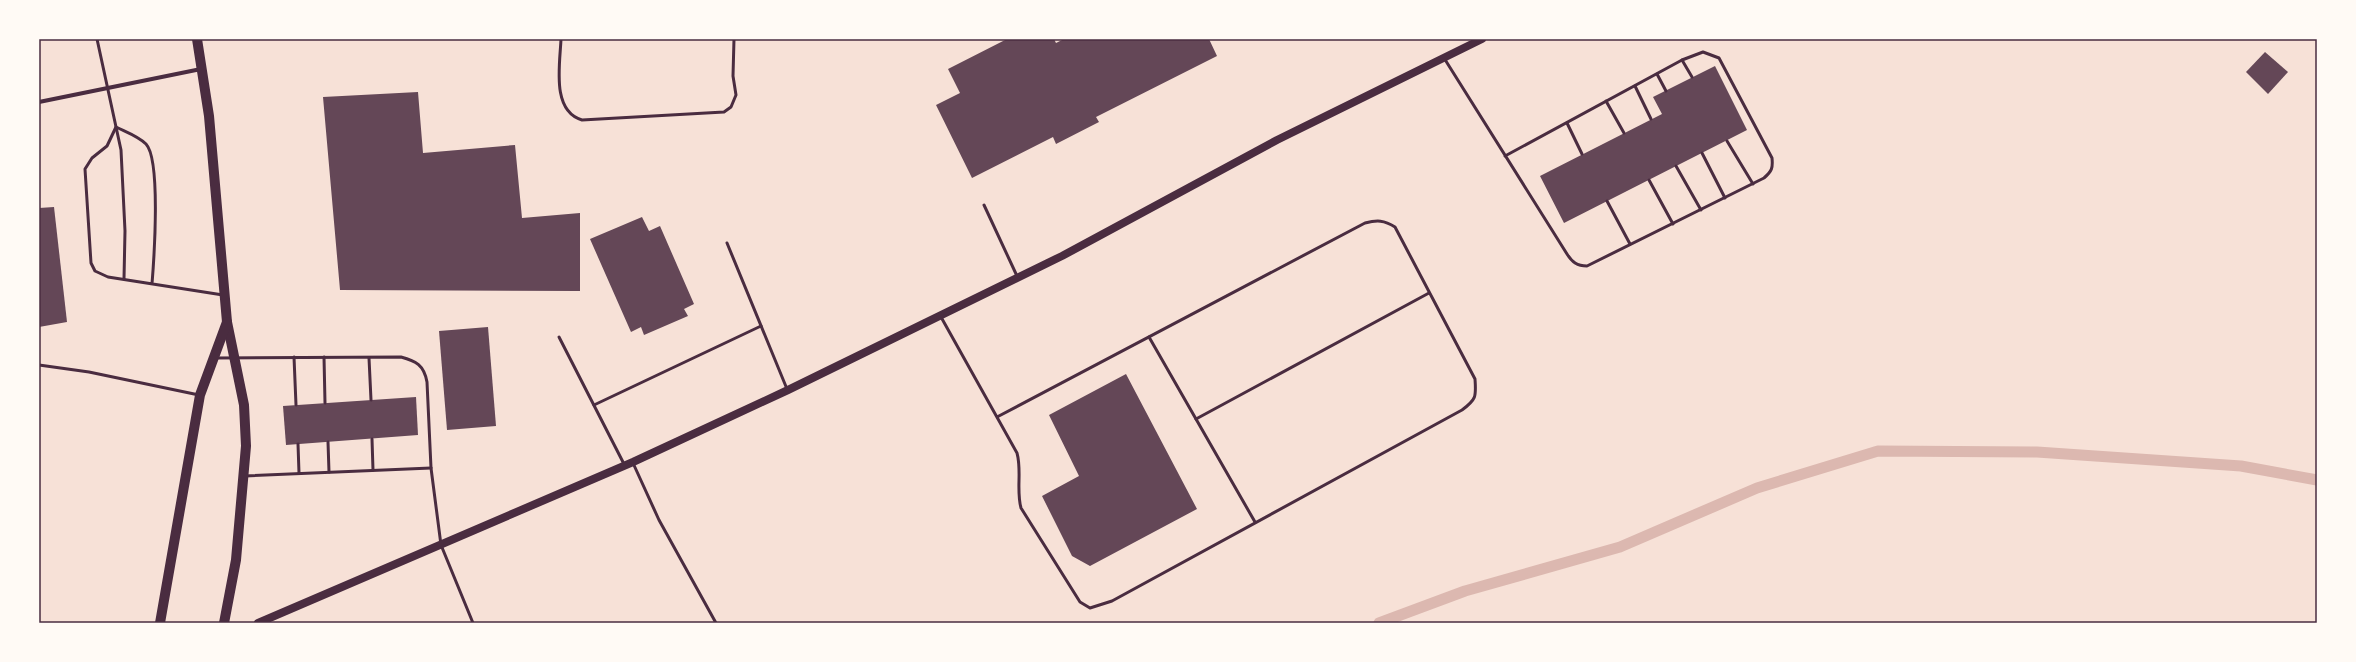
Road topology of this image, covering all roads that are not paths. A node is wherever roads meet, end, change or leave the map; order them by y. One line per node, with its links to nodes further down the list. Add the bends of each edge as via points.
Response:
1 (97, 39): 12 (lane)
2 (197, 39): 8 (main road)
3 (561, 39): 4 (lane, via 560,89 564,106 572,117 582,120 724,112 731,107 736,95 733,76)
4 (734, 39)
5 (1482, 39): 6 (main road)
6 (1444, 58): 23 (lane); 34 (main road, via 1278,140)
7 (1682, 60): 9 (lane); 10 (lane); 26 (lane, via 1703,52 1719,58 1772,158 1771,172)
8 (202, 69): 12 (street); 38 (main road, via 209,116)
9 (1657, 74): 11 (lane); 13 (lane)
10 (1692, 78)
11 (1635, 86): 14 (lane); 16 (lane)
12 (107, 87): 15 (street); 18 (lane)
13 (1666, 91)
14 (1606, 101): 17 (lane); 19 (lane)
15 (39, 102)
16 (1651, 119)
17 (1567, 123): 22 (lane); 23 (lane)
18 (116, 127): 35 (lane, via 123,168); 35 (lane, via 107,146 92,158 85,169 91,263 95,270 103,275); 36 (lane, via 139,139 150,152 156,230)
19 (1624, 133)
20 (1727, 140): 26 (lane)
21 (1702, 153): 27 (lane)
22 (1582, 154)
23 (1505, 156): 33 (lane, via 1572,261 1580,266 1587,266)
24 (1676, 166): 30 (lane)
25 (1649, 180): 31 (lane)
26 (1753, 184): 27 (lane)
27 (1725, 198): 30 (lane)
28 (1607, 201): 33 (lane)
29 (984, 205): 34 (lane)
30 (1701, 210): 31 (lane)
31 (1673, 224): 33 (lane)
32 (727, 243): 41 (lane)
33 (1630, 244)
34 (1018, 278): 39 (main road)
35 (124, 279): 36 (lane)
36 (152, 284): 38 (lane)
37 (1430, 293): 43 (lane, via 1395,227 1387,221 1377,220 1365,223); 57 (lane); 68 (lane, via 1475,379 1476,396 1472,403)
38 (224, 295): 40 (main road)
39 (940, 315): 50 (main road); 56 (lane)
40 (227, 322): 46 (main road); 47 (main road)
41 (761, 326): 50 (lane); 54 (lane)
42 (559, 337): 54 (lane)
43 (1149, 337): 56 (lane); 57 (lane)
44 (294, 357): 45 (lane); 47 (lane); 55 (lane)
45 (324, 357): 48 (lane); 53 (lane)
46 (214, 358): 47 (lane); 51 (main road)
47 (235, 358): 67 (main road, via 244,406)
48 (369, 358): 52 (lane); 63 (lane, via 401,357 420,364 425,372)
49 (39, 365): 51 (lane, via 89,372)
50 (788, 390): 61 (main road)
51 (200, 395): 70 (main road)
52 (371, 400)
53 (325, 403)
54 (594, 404): 62 (lane)
55 (296, 405)
56 (997, 417): 68 (lane, via 1017,453 1020,466 1018,497 1021,508 1080,602 1090,608 1112,600)
57 (1196, 419): 68 (lane)
58 (372, 438): 64 (lane)
59 (328, 442): 65 (lane)
60 (298, 444): 66 (lane)
61 (633, 462): 62 (main road); 74 (lane, via 660,520)
62 (625, 466): 69 (main road)
63 (431, 468): 64 (lane); 69 (lane)
64 (373, 470): 65 (lane)
65 (328, 472): 66 (lane)
66 (299, 473): 67 (lane)
67 (244, 476): 71 (main road, via 236,560)
68 (1255, 522)
69 (441, 545): 72 (main road); 73 (lane)
70 (160, 623)
71 (224, 623)
72 (258, 623)
73 (472, 623)
74 (716, 623)

